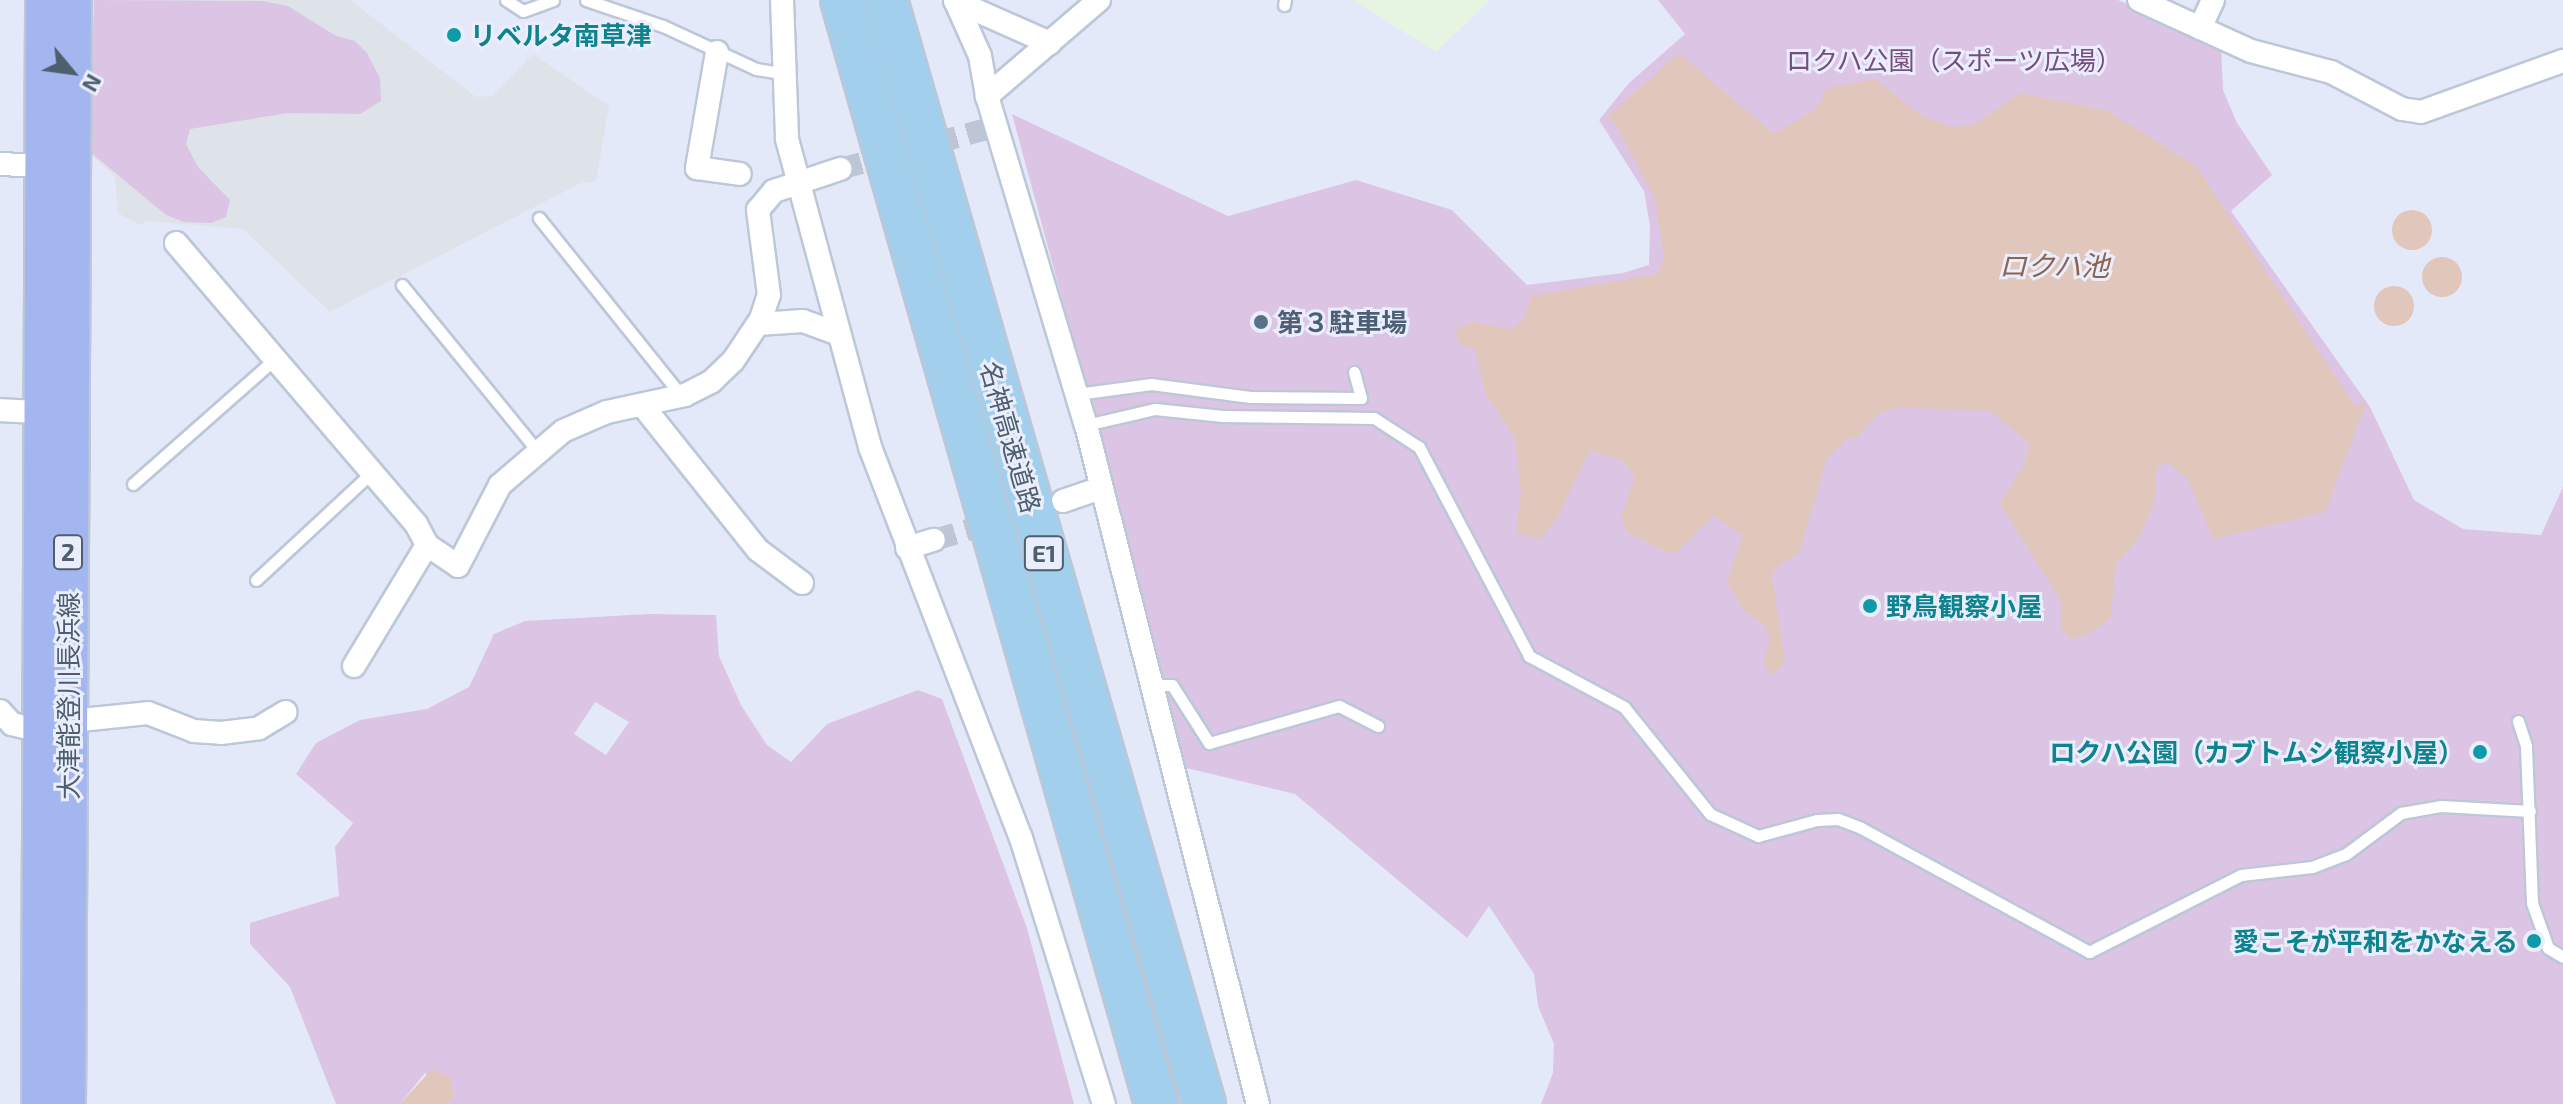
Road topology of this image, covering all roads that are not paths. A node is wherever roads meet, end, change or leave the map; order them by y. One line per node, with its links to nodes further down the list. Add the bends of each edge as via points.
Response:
1 (44, 0): 20 (main road, 大津能登川長浜線 / 2)
2 (73, 0): 35 (main road, 大津能登川長浜線 / 2)
3 (506, 0): 4 (lane, via 523,11)
4 (553, 0)
5 (586, 0): 15 (lane, via 663,26)
6 (782, 0): 17 (street)
7 (842, 0): 59 (highway, 名神高速道路 / E1)
8 (886, 0): 60 (highway, 名神高速道路 / E1)
9 (1099, 0): 14 (street)
10 (2139, 0): 13 (street)
11 (2213, 0): 13 (street)
12 (955, 1): 14 (street); 18 (street, via 980,56)
13 (2200, 28): 16 (street, via 2251,51 2331,72 2382,101 2421,112)
14 (1050, 43): 18 (street)
15 (717, 52): 17 (lane, via 756,69); 22 (street, via 697,168)
16 (2563, 61)
17 (782, 73): 23 (street, via 787,139)
18 (987, 96): 31 (street)
19 (0, 164): 20 (street)
20 (43, 166): 35 (main road, 大津能登川長浜線 / 2)
21 (840, 169): 23 (street)
22 (740, 174)
23 (798, 182): 27 (street, via 774,191 758,210 770,283); 28 (street)
24 (539, 218): 32 (lane)
25 (176, 243): 29 (street)
26 (402, 285): 37 (lane)
27 (758, 324): 28 (street, via 803,321); 32 (street, via 711,382)
28 (838, 334): 44 (street, via 870,447)
29 (275, 359): 38 (street); 39 (lane)
30 (1354, 372): 31 (lane, via 1361,398 1250,397 1151,384)
31 (1077, 394): 36 (street)
32 (681, 396): 33 (street)
33 (643, 406): 37 (street, via 582,421); 46 (street, via 758,550)
34 (0, 410): 35 (street)
35 (55, 413): 52 (main road, 大津能登川長浜線 / 2)
36 (1086, 425): 40 (street); 54 (lane, via 1155,409 1223,416 1374,418 1419,447 1529,656 1624,707 1710,814 1758,836 1838,819 2089,952 2241,875 2312,867 2346,854 2401,813 2441,806)
37 (538, 452): 43 (street, via 500,485 458,566)
38 (370, 474): 43 (street, via 416,524); 45 (lane)
39 (133, 484)
40 (1100, 488): 41 (street); 48 (street)
41 (1063, 501)
42 (934, 540): 44 (street)
43 (427, 545): 47 (street)
44 (907, 548): 58 (street, via 1021,838)
45 (256, 580)
46 (802, 583)
47 (354, 666)
48 (1148, 685): 53 (lane, via 1172,685 1209,743 1339,706); 61 (street)
49 (0, 711): 52 (street, via 12,724)
50 (286, 712): 52 (street, via 259,728 221,733 194,731 148,713)
51 (2518, 721): 54 (lane, via 2526,746)
52 (56, 726): 56 (main road, 大津能登川長浜線 / 2); 57 (main road, 大津能登川長浜線 / 2)
53 (1378, 726)
54 (2530, 811): 55 (lane, via 2532,903 2548,948)
55 (2563, 957)
56 (40, 1104)
57 (67, 1104)
58 (1104, 1104)
59 (1156, 1104)
60 (1204, 1104)
61 (1258, 1104)

